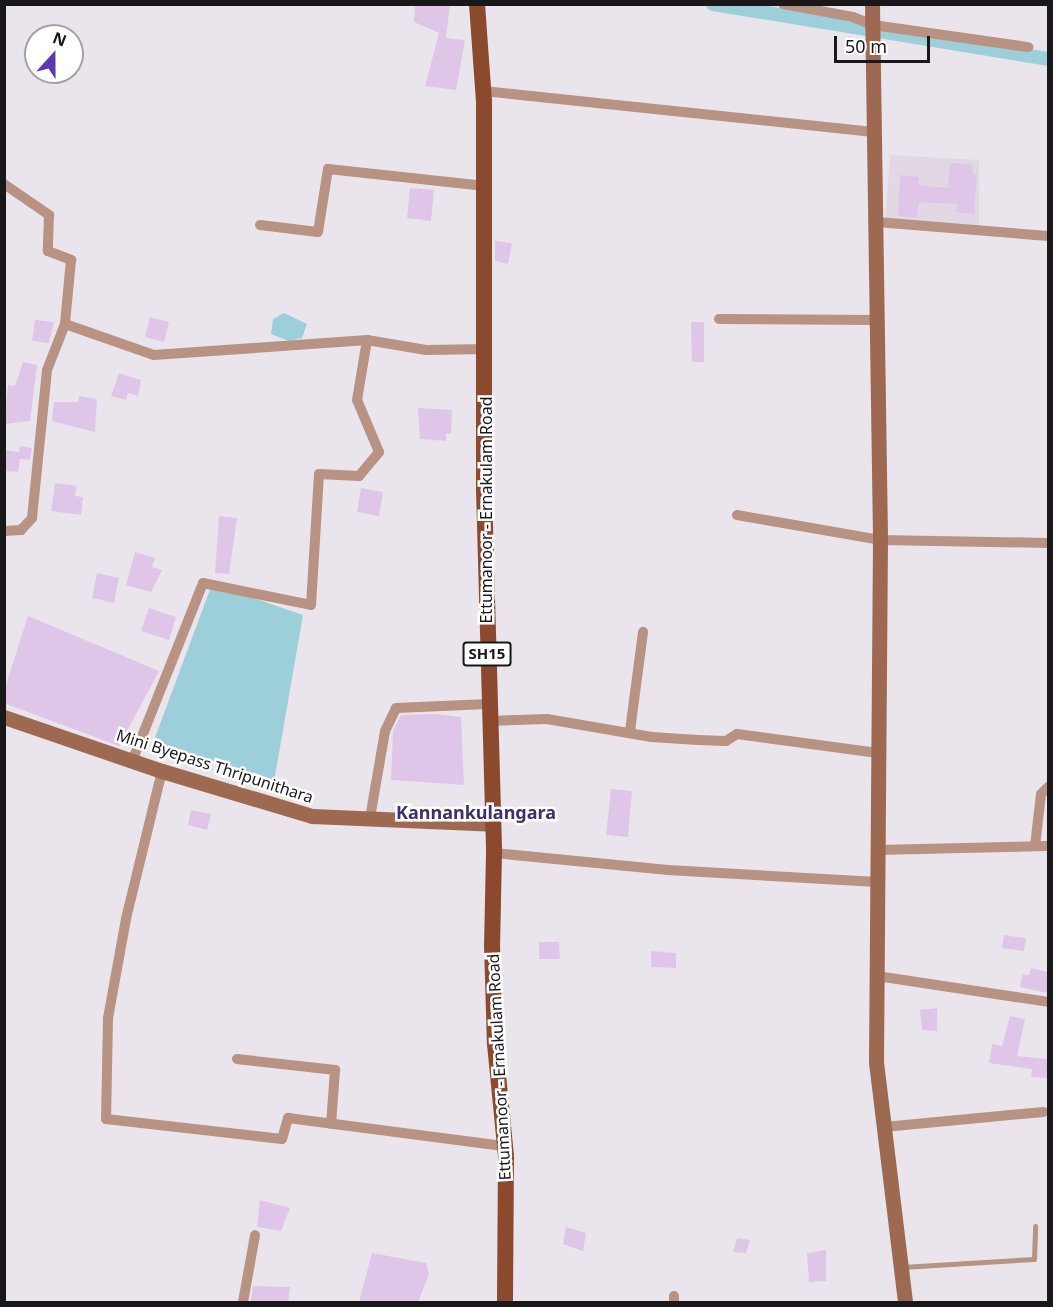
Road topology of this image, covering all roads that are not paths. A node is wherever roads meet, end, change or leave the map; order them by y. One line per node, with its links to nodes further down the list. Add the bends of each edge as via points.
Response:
1 (477, 4): 6 (main road, Ettumanoor - Ernakulam Road / SH15)
2 (783, 4): 4 (street, via 853,17)
3 (872, 4): 4 (main road)
4 (873, 25): 5 (street); 7 (main road)
5 (1028, 47)
6 (483, 91): 7 (street); 9 (main road, Ettumanoor - Ernakulam Road / SH15)
7 (876, 132): 10 (main road)
8 (4, 184): 15 (street, via 49,215 48,251 71,260)
9 (485, 186): 11 (street, via 328,169 318,232); 17 (main road, Ettumanoor - Ernakulam Road / SH15)
10 (877, 222): 12 (street); 14 (main road)
11 (260, 225)
12 (1048, 236)
13 (719, 319): 14 (street)
14 (878, 320): 20 (main road)
15 (65, 324): 16 (street, via 154,355); 19 (street, via 46,370 32,518 21,530)
16 (367, 340): 17 (street, via 426,350); 27 (street, via 357,400 379,452 359,476 319,474 311,606 203,583)
17 (486, 349): 23 (main road, Ettumanoor - Ernakulam Road / SH15)
18 (737, 515): 20 (street)
19 (4, 531)
20 (880, 540): 21 (street); 26 (main road)
21 (1048, 543)
22 (644, 632): 25 (street)
23 (489, 713): 25 (street); 30 (street, via 396,708 385,731); 31 (main road, Ettumanoor - Ernakulam Road / SH15)
24 (4, 717): 27 (main road, Mini Byepass Thripunithara)
25 (630, 731): 26 (street, via 651,737 726,741 737,734)
26 (878, 753): 34 (main road)
27 (133, 759): 28 (main road, Mini Byepass Thripunithara)
28 (162, 771): 30 (main road, Mini Byepass Thripunithara, via 312,816); 41 (street, via 126,919 108,1018 106,1119 282,1139 288,1118)
29 (1048, 787): 32 (street, via 1041,794)
30 (370, 818): 31 (main road, Mini Byepass Thripunithara)
31 (492, 824): 35 (main road, Ettumanoor - Ernakulam Road / SH15)
32 (1035, 846): 33 (street); 34 (street)
33 (1048, 846)
34 (877, 850): 36 (main road)
35 (494, 853): 36 (street, via 668,870); 43 (main road, Ettumanoor - Ernakulam Road / SH15, via 495,1044)
36 (877, 882): 37 (main road)
37 (877, 976): 38 (street); 42 (main road, via 876,1062)
38 (1048, 1002)
39 (237, 1059): 41 (street, via 335,1070)
40 (1043, 1112): 42 (street)
41 (332, 1124): 43 (street)
42 (884, 1127): 46 (main road)
43 (505, 1146): 48 (main road, Ettumanoor - Ernakulam Road / SH15)
44 (1035, 1226): 46 (lane, via 1034,1259)
45 (255, 1235): 47 (street)
46 (900, 1267): 49 (main road)
47 (243, 1302)
48 (505, 1302)
49 (904, 1302)

